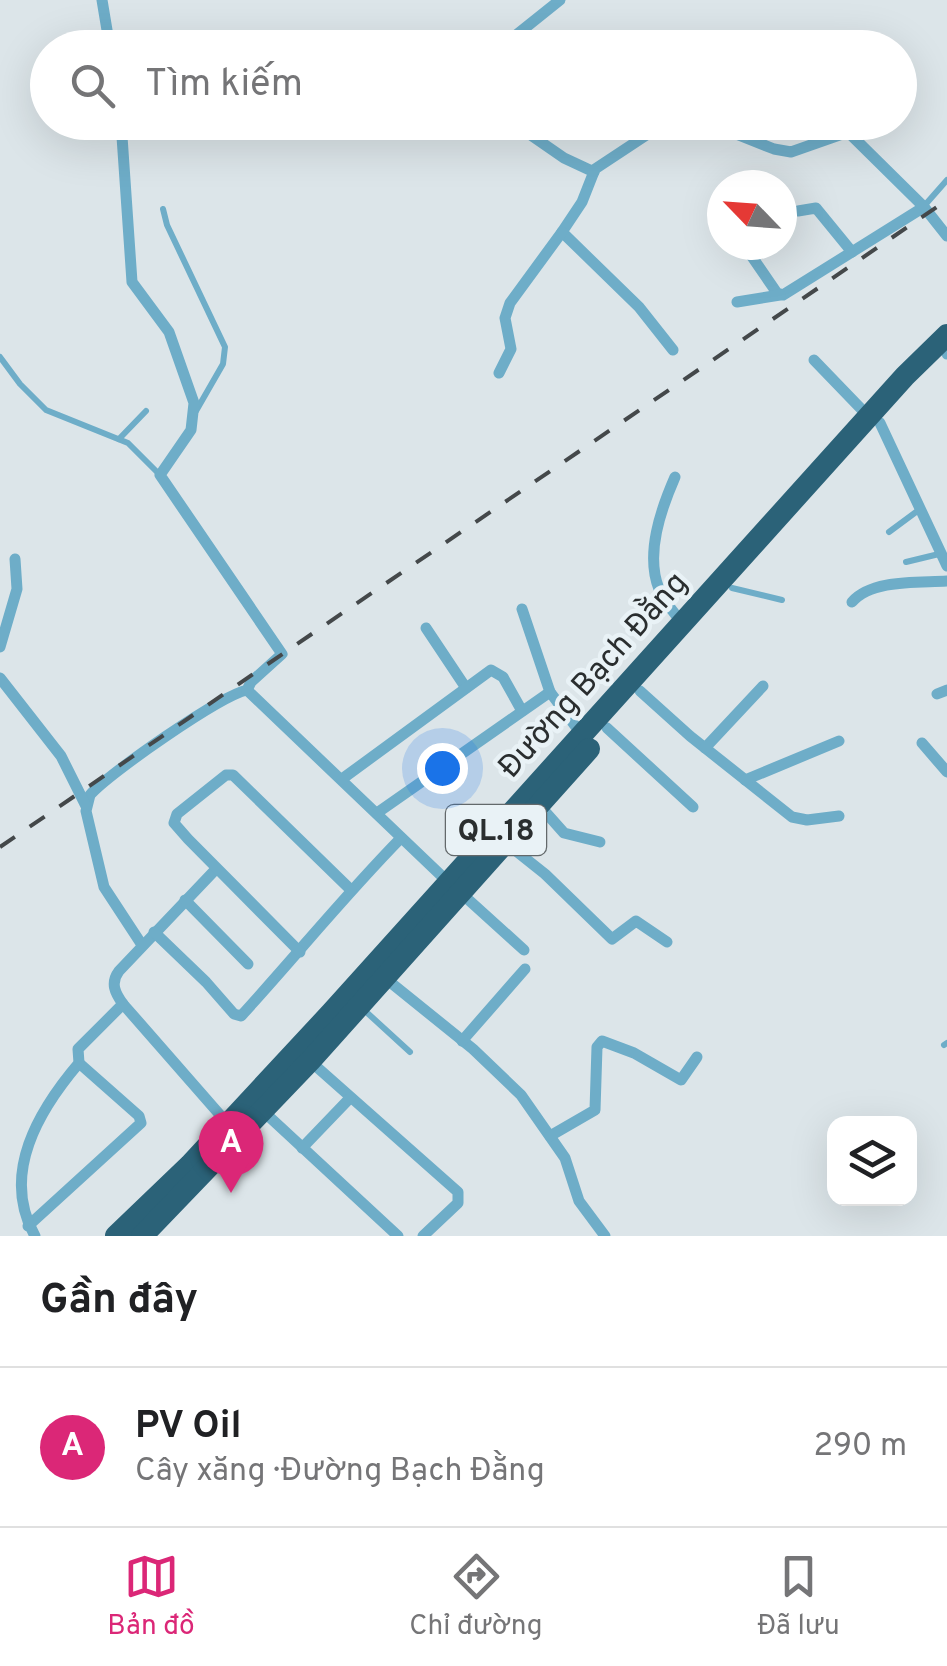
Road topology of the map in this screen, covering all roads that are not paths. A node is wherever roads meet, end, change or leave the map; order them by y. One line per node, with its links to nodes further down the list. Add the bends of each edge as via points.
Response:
1 (102, 0): 3 (street)
2 (560, 0): 4 (street)
3 (107, 30)
4 (522, 30)
5 (121, 140): 29 (street, via 132,282 169,332)
6 (538, 140): 11 (street)
7 (640, 140): 11 (street)
8 (755, 140): 9 (street, via 784,152)
9 (819, 140)
10 (856, 140): 13 (street)
11 (594, 172): 16 (street)
12 (947, 180): 13 (lane)
13 (924, 206): 17 (street); 18 (street)
14 (163, 209): 29 (lane, via 225,346 223,364)
15 (798, 211): 18 (street, via 816,208)
16 (562, 232): 23 (street); 27 (street, via 506,310 511,349)
17 (947, 236)
18 (852, 252): 20 (street)
19 (755, 260): 20 (street)
20 (780, 296): 21 (street)
21 (738, 302)
22 (947, 335): 30 (highway, QL.18)
23 (673, 350)
24 (947, 354): 30 (highway, QL.18)
25 (0, 357): 31 (lane, via 46,410)
26 (814, 360): 30 (street)
27 (499, 373)
28 (146, 412): 31 (lane)
29 (195, 412): 32 (street, via 191,430)
30 (874, 420): 34 (street); 41 (highway, Đường Bạch Đằng / QL.18); 45 (highway, Đường Bạch Đằng / QL.18)
31 (120, 439): 32 (lane)
32 (160, 475): 51 (street, via 282,654)
33 (675, 477): 45 (street, via 656,539 656,580)
34 (920, 509): 35 (lane); 36 (street)
35 (890, 532)
36 (941, 554): 38 (lane); 39 (street)
37 (15, 559): 47 (street, via 17,589)
38 (906, 562)
39 (947, 566)
40 (947, 581): 43 (street, via 877,587)
41 (732, 588): 42 (lane); 52 (highway, Đường Bạch Đằng / QL.18)
42 (782, 600)
43 (852, 602)
44 (522, 609): 53 (street)
45 (682, 623): 56 (highway, Đường Bạch Đằng / QL.18)
46 (426, 628): 50 (street)
47 (0, 647)
48 (0, 678): 63 (street, via 61,756)
49 (763, 686): 59 (street)
50 (466, 688): 54 (street, via 494,670); 61 (street)
51 (247, 690): 61 (street); 63 (street, via 140,756 96,788)
52 (640, 691): 55 (highway, Đường Bạch Đằng / QL.18); 59 (street)
53 (550, 692): 54 (street); 56 (street)
54 (522, 711): 66 (street)
55 (607, 728): 64 (highway, Đường Bạch Đằng / QL.18); 65 (street)
56 (582, 735): 72 (highway, Đường Bạch Đằng / QL.18)
57 (839, 741): 62 (street)
58 (922, 743): 60 (street)
59 (706, 748): 62 (street)
60 (947, 772)
61 (342, 779): 66 (street)
62 (745, 780): 67 (street, via 792,817)
63 (86, 806): 77 (street, via 104,887)
64 (540, 806): 69 (street, via 564,833); 70 (highway, Đường Bạch Đằng / QL.18)
65 (694, 806)
66 (376, 813): 68 (street)
67 (839, 816)
68 (401, 838): 72 (street); 73 (street)
69 (600, 842)
70 (506, 843): 72 (highway, Đường Bạch Đằng / QL.18); 76 (street, via 612,939 636,922)
71 (216, 869): 73 (street, via 174,819 234,775); 74 (street); 79 (street)
72 (455, 888): 78 (street); 82 (highway, Đường Bạch Đằng / QL.18); 83 (highway, Đường Bạch Đằng / QL.18)
73 (351, 890): 79 (street)
74 (185, 900): 75 (street); 80 (street)
75 (154, 932): 77 (street); 79 (street, via 238,1016)
76 (666, 942)
77 (142, 945): 84 (street, via 114,977)
78 (524, 950)
79 (300, 952)
80 (248, 964)
81 (526, 969): 85 (street)
82 (385, 978): 83 (highway, Đường Bạch Đằng / QL.18); 85 (street)
83 (359, 999): 86 (lane); 88 (highway, Đường Bạch Đằng / QL.18); 92 (highway, Đường Bạch Đằng / QL.18)
84 (123, 1004): 89 (street, via 78,1048); 92 (street)
85 (462, 1041): 93 (street, via 521,1095)
86 (410, 1052)
87 (697, 1057): 93 (street, via 681,1080 602,1041 595,1110)
88 (310, 1061): 90 (street); 91 (highway, Đường Bạch Đằng / QL.18)
89 (79, 1063): 95 (street, via 48,1102 22,1153 21,1186); 95 (street, via 141,1123)
90 (350, 1098): 94 (street); 99 (street, via 458,1192 458,1203)
91 (263, 1111): 94 (street); 97 (highway, Đường Bạch Đằng / QL.18)
92 (228, 1124): 96 (highway, Đường Bạch Đằng / QL.18)
93 (550, 1136): 100 (street, via 565,1158 570,1184)
94 (302, 1148): 98 (street)
95 (32, 1231)
96 (116, 1236)
97 (142, 1236)
98 (398, 1236)
99 (424, 1236)
100 (605, 1236)

